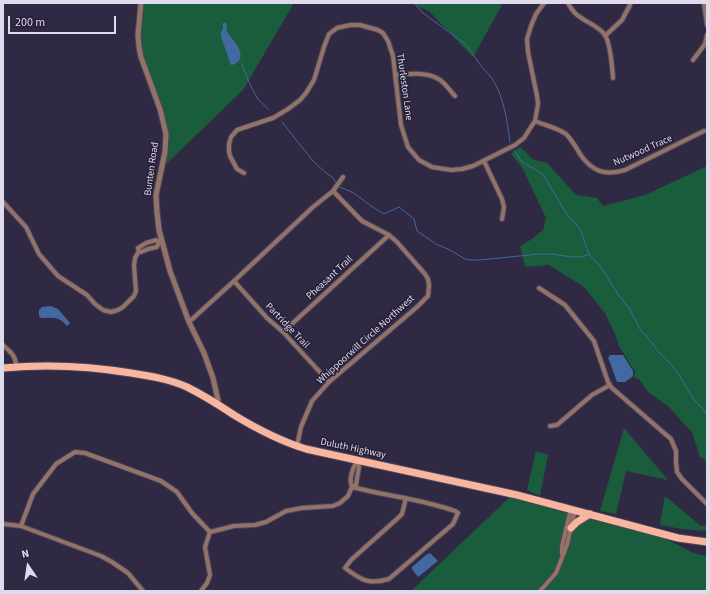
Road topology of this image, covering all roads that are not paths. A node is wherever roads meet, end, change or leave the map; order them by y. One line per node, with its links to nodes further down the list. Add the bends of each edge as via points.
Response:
1 (141, 3): 22 (street, Bunten Road, via 138,22 139,47 166,134 156,195)
2 (544, 3): 13 (street, Thurleston Lane, via 530,26 527,39 538,104)
3 (568, 3): 8 (street, via 576,14)
4 (704, 3): 6 (street)
5 (630, 5): 8 (street, via 622,20)
6 (707, 25)
7 (707, 34): 9 (street, via 705,44)
8 (605, 36): 11 (street)
9 (693, 60)
10 (396, 75): 12 (street, via 429,75 439,79); 15 (street, Thurleston Lane, via 401,125 408,147 419,160 432,167 451,170); 16 (street, Thurleston Lane, via 393,56 383,33 360,25 337,28 329,34 314,80 300,100 273,118 237,130 231,137 228,144 230,156 237,169)
11 (613, 78)
12 (455, 96)
13 (535, 121): 14 (street, Nutwood Trace, via 560,130 588,164 606,173 625,170); 15 (street, Thurleston Lane, via 524,138)
14 (704, 131)
15 (484, 161): 20 (street, via 502,199)
16 (244, 173)
17 (342, 177): 18 (street)
18 (333, 191): 21 (street, Whippoorwill Circle Northwest, via 362,221); 26 (street)
19 (3, 202): 25 (street, via 26,227 39,254 50,268 103,310 118,310 134,296 134,266)
20 (502, 219)
21 (389, 235): 29 (street, Pheasant Trail); 33 (street, Whippoorwill Circle Northwest, via 425,274 429,286 428,296)
22 (161, 242): 23 (street, via 156,240); 24 (street, via 157,247); 28 (street, Bunten Road)
23 (144, 244): 24 (street); 25 (street, via 138,248)
24 (146, 249): 25 (street)
25 (139, 252)
26 (234, 281): 28 (street); 29 (street, Partridge Trail)
27 (539, 288): 34 (street, via 565,305 594,341)
28 (189, 322): 35 (street, Bunten Road, via 213,378)
29 (283, 332): 33 (street, Partridge Trail)
30 (3, 345): 31 (street, via 16,360)
31 (16, 367): 32 (main road, Duluth Highway); 35 (main road, Duluth Highway, via 86,368 151,376 186,387)
32 (3, 368)
33 (328, 382): 37 (street, Whippoorwill Circle Northwest, via 312,401 301,427)
34 (610, 385): 36 (street, via 592,395 557,425); 41 (street, via 671,439 676,451 677,472)
35 (217, 404): 37 (main road, Duluth Highway, via 268,434)
36 (550, 426)
37 (297, 446): 38 (main road, Duluth Highway)
38 (357, 460): 39 (street, via 350,482); 42 (main road, Duluth Highway)
39 (352, 487): 40 (street); 47 (street, via 348,496 333,506 286,511 266,522)
40 (406, 498): 40 (street, via 458,513 453,524 389,579 367,582 344,568 402,514)
41 (707, 504)
42 (573, 509): 43 (main road, Duluth Highway); 46 (street); 51 (street, via 562,546)
43 (590, 514): 46 (main road); 48 (main road, Duluth Highway, via 678,538)
44 (3, 524): 45 (street)
45 (21, 526): 47 (street, via 42,481 56,464 75,452 86,453 161,481 177,492); 52 (street, via 101,556 128,573)
46 (571, 528): 51 (street)
47 (210, 532): 53 (street, via 205,547 210,576)
48 (699, 541): 49 (main road, Duluth Highway); 50 (main road)
49 (707, 542)
50 (707, 547)
51 (562, 556): 54 (street, via 556,573)
52 (143, 591)
53 (201, 591)
54 (540, 591)

